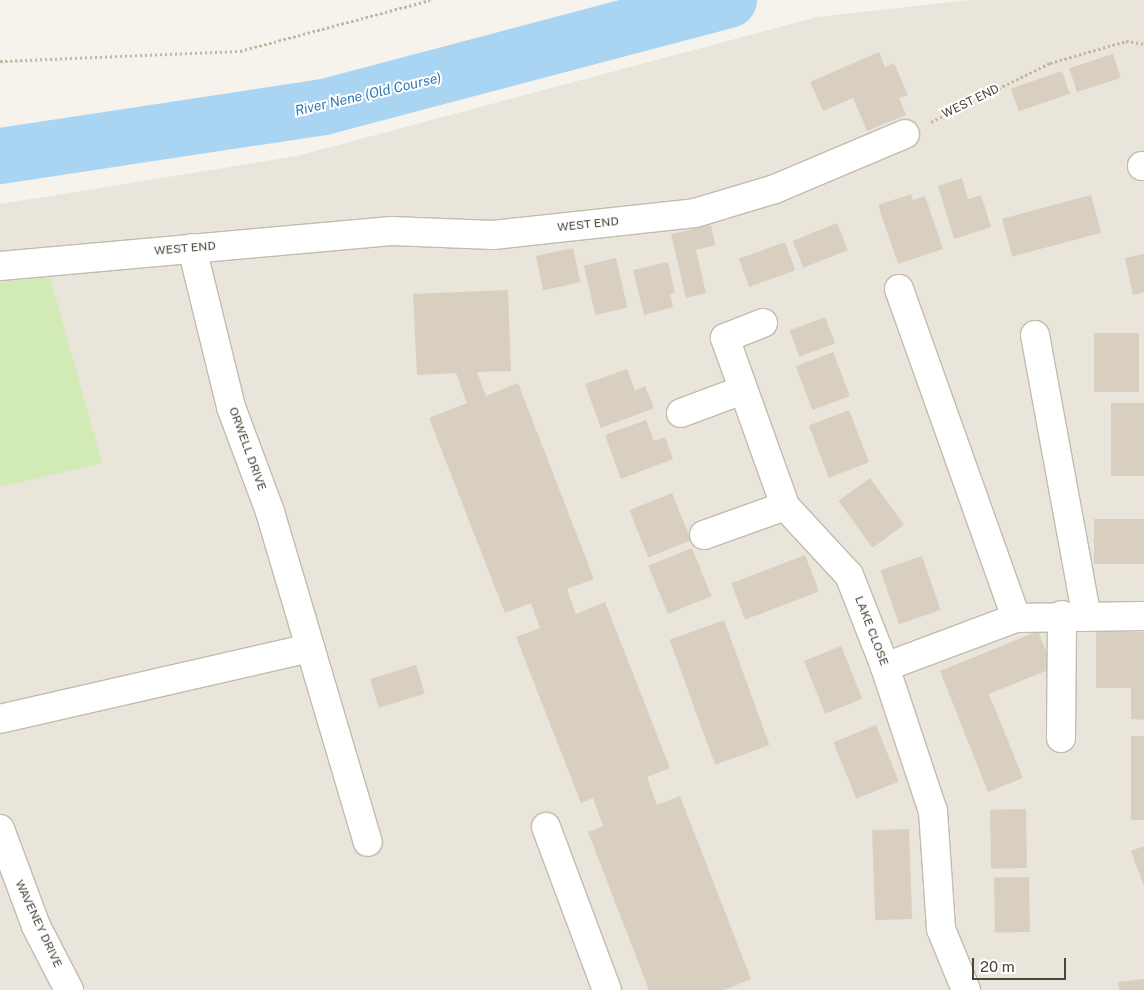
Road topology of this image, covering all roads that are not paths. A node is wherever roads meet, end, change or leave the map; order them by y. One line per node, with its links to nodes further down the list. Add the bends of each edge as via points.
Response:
1 (905, 134): 2 (street, WEST END, via 776,189 695,213 493,235 391,231)
2 (192, 248): 3 (street, WEST END); 14 (street, ORWELL DRIVE, via 231,407 270,512)
3 (0, 266)
4 (899, 289): 13 (street)
5 (763, 323): 7 (street, LAKE CLOSE, via 725,338)
6 (1035, 335): 11 (street)
7 (744, 390): 8 (street); 9 (street, LAKE CLOSE)
8 (681, 413)
9 (785, 506): 10 (street); 15 (street, LAKE CLOSE, via 849,575)
10 (704, 535)
11 (1074, 615): 12 (street); 13 (street); 17 (street)
12 (1144, 616)
13 (1016, 618): 15 (street)
14 (310, 648): 16 (street); 19 (street, ORWELL DRIVE)
15 (884, 667): 23 (street, LAKE CLOSE, via 933,811 941,929)
16 (0, 719)
17 (1061, 738)
18 (546, 827): 22 (street)
19 (368, 842)
20 (2, 843): 21 (street, WAVENEY DRIVE, via 36,926)
21 (69, 990)
22 (607, 990)
23 (966, 990)

